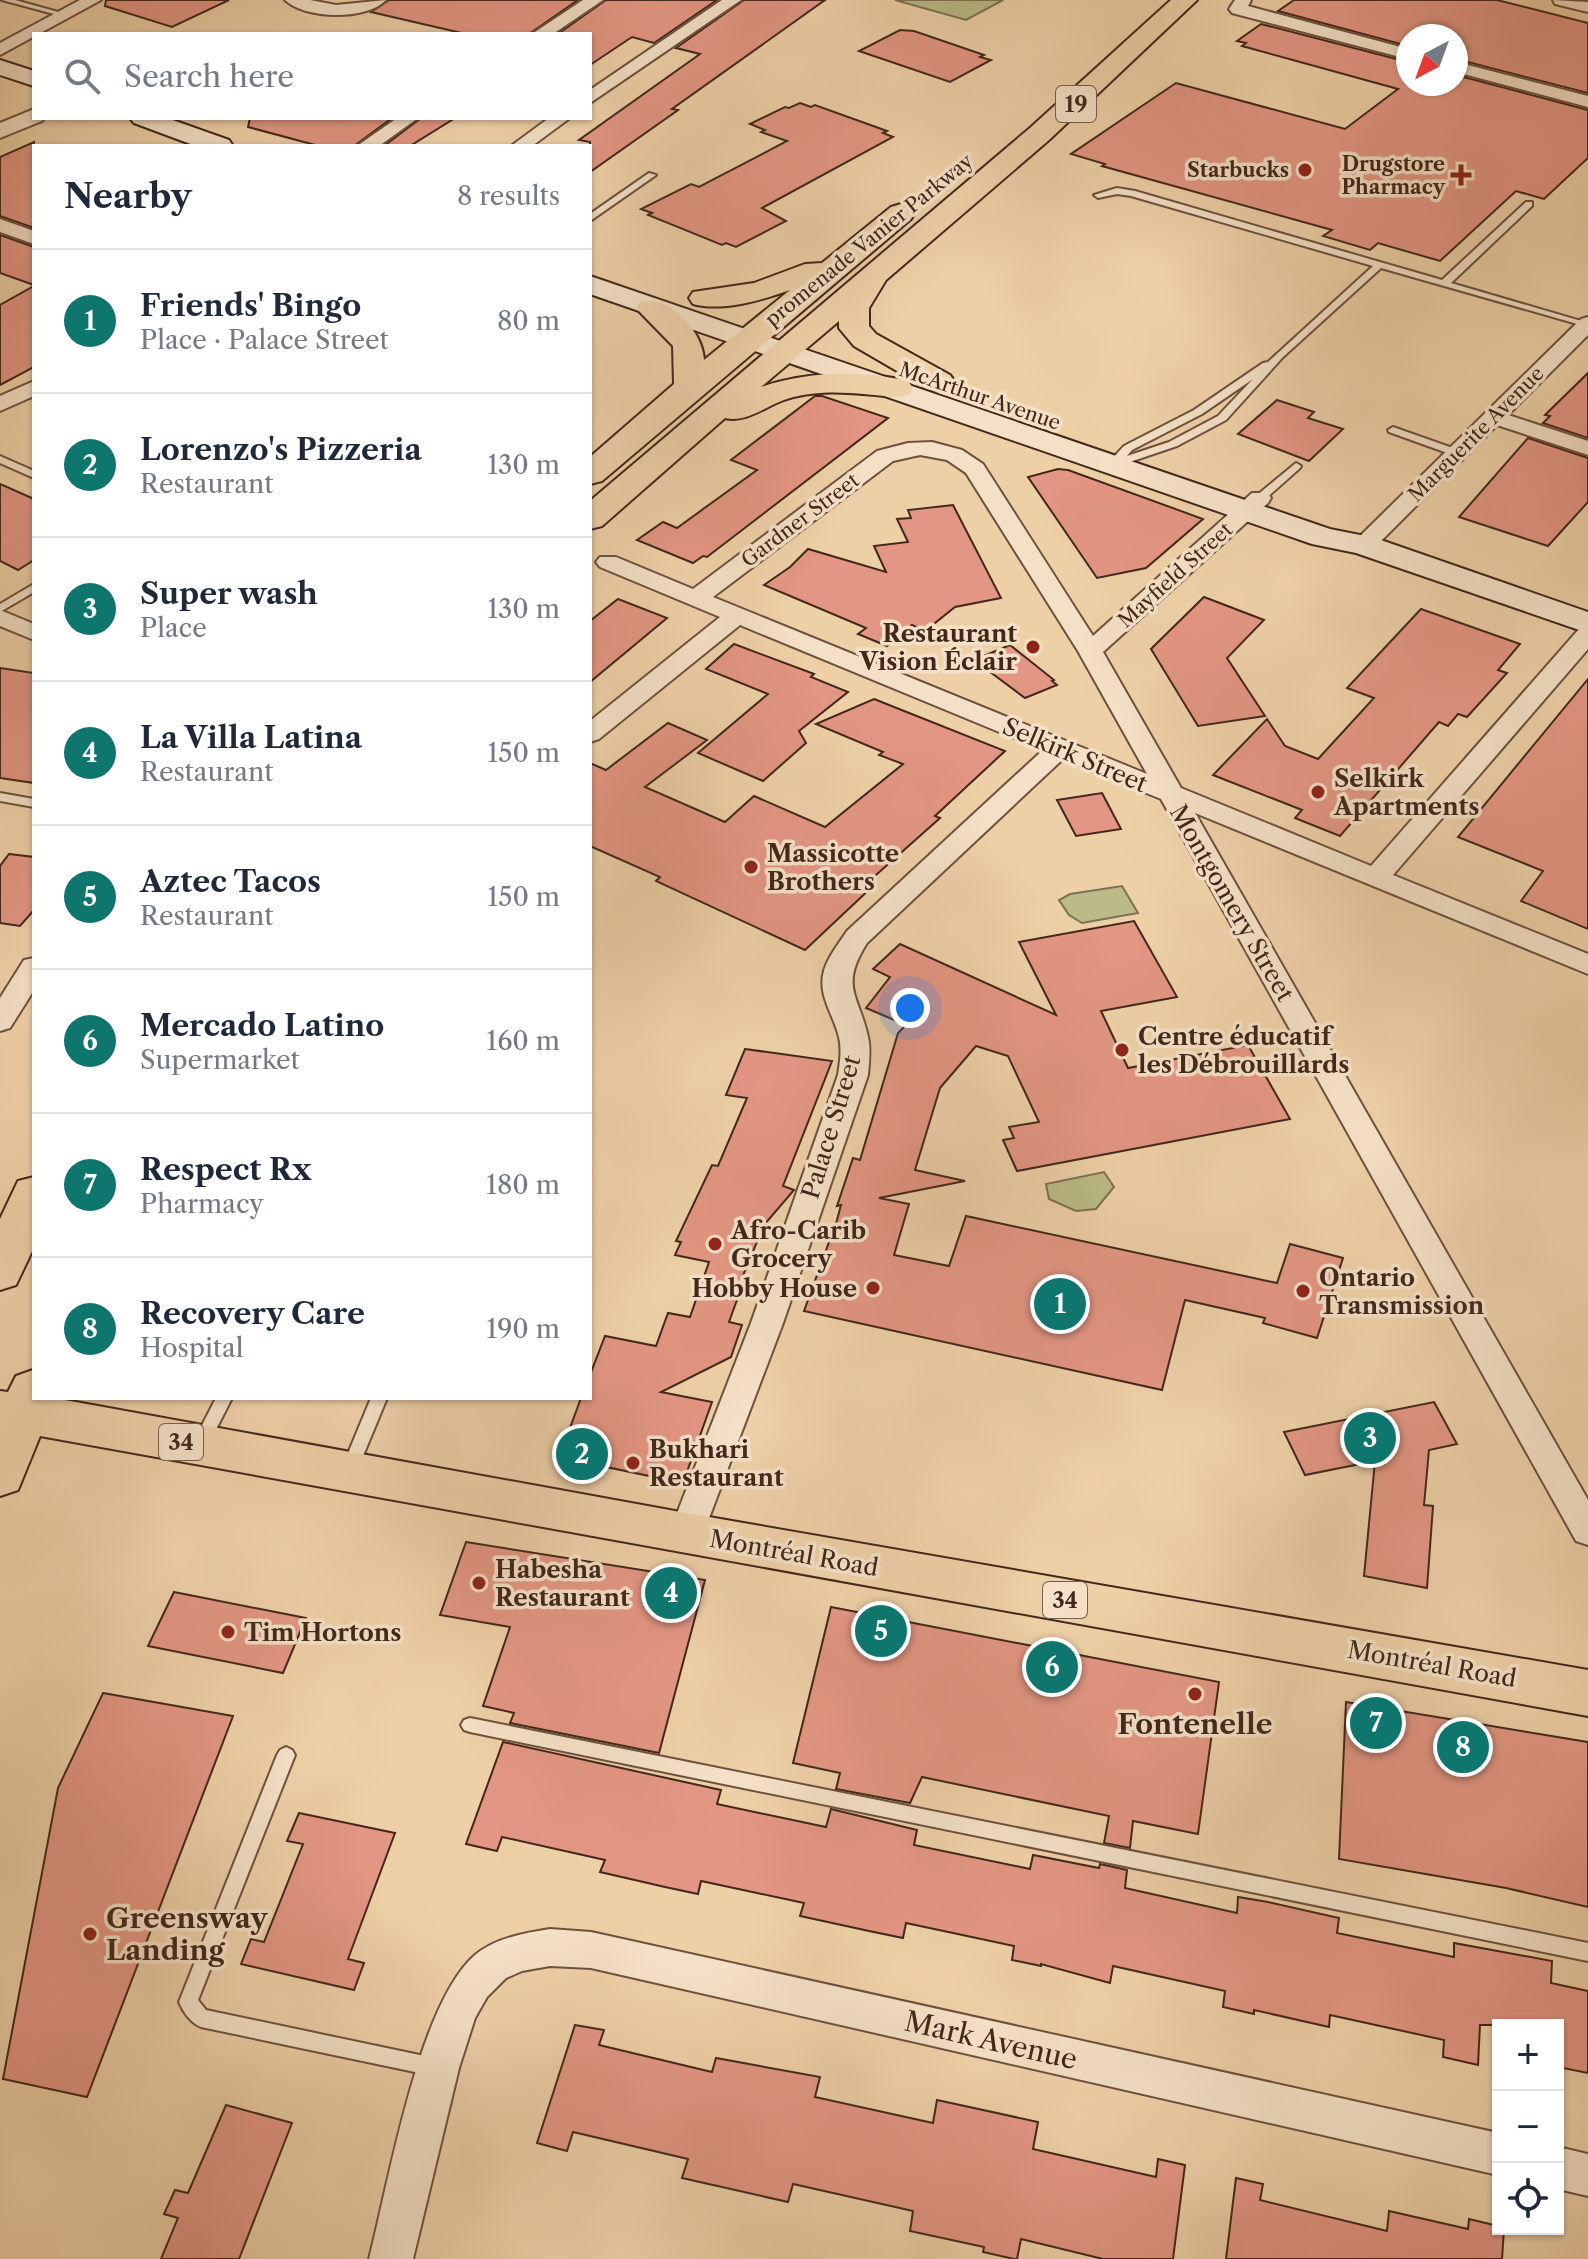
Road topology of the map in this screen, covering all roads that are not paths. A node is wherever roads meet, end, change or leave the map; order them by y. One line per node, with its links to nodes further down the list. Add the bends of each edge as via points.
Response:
1 (6, 0): 11 (lane)
2 (93, 0): 11 (street)
3 (293, 0): 4 (street, via 346,12)
4 (378, 0)
5 (595, 0): 13 (street)
6 (733, 0): 20 (street)
7 (1185, 0): 40 (main road, 19, via 1074,107)
8 (1561, 0): 10 (street)
9 (1240, 4): 16 (street)
10 (1588, 7)
11 (65, 15): 12 (street)
12 (33, 32)
13 (544, 32)
14 (32, 33): 15 (street)
15 (0, 50)
16 (1396, 50)
17 (0, 67): 19 (main road)
18 (1468, 70): 21 (street)
19 (32, 78)
20 (592, 97)
21 (1588, 102)
22 (32, 117): 26 (street)
23 (148, 120): 27 (main road)
24 (406, 120): 28 (street)
25 (558, 120): 29 (street)
26 (0, 131)
27 (214, 144)
28 (369, 144)
29 (523, 144)
30 (652, 175): 34 (lane)
31 (1098, 195): 39 (lane, via 1132,193)
32 (917, 200): 37 (main road, promenade Vanier Parkway)
33 (1529, 204): 41 (lane)
34 (592, 217)
35 (0, 225): 36 (street)
36 (32, 237)
37 (850, 254): 43 (main road, via 770,288); 46 (main road, promenade Vanier Parkway)
38 (592, 265): 43 (main road, McArthur Avenue)
39 (1378, 266): 41 (lane); 48 (lane)
40 (878, 271): 47 (main road, 19); 49 (main road, via 854,308 854,328 865,340)
41 (1445, 283): 45 (lane)
42 (592, 285): 44 (main road, McArthur Avenue)
43 (704, 298): 46 (main road, McArthur Avenue)
44 (651, 308): 46 (main road, McArthur Avenue); 50 (main road, via 688,345)
45 (1587, 324): 54 (street, Marguerite Avenue)
46 (759, 331): 47 (main road, McArthur Avenue); 50 (main road, promenade Vanier Parkway)
47 (794, 343): 49 (main road, McArthur Avenue); 52 (main road, McArthur Avenue); 58 (main road, 19)
48 (1280, 355): 60 (lane); 60 (lane, via 1222,418)
49 (939, 382): 60 (main road, McArthur Avenue)
50 (690, 387): 63 (main road, promenade Vanier Parkway)
51 (32, 388): 53 (street)
52 (897, 388): 58 (main road, via 828,382 786,388 753,400); 60 (main road, McArthur Avenue)
53 (0, 405)
54 (1493, 417): 56 (street); 59 (street, Marguerite Avenue)
55 (1393, 430): 59 (lane)
56 (1588, 448)
57 (908, 449): 70 (street, Gardner Street, via 875,463); 77 (street, Montgomery Street, via 948,452 975,469)
58 (667, 450): 66 (main road, 19)
59 (1457, 453): 67 (street, Marguerite Avenue)
60 (1129, 456): 65 (main road, McArthur Avenue)
61 (0, 459): 64 (lane)
62 (1296, 466): 65 (lane)
63 (592, 472)
64 (32, 474)
65 (1254, 504): 67 (main road, McArthur Avenue, via 1323,537); 77 (street, Mayfield Street)
66 (592, 517)
67 (1364, 545): 74 (main road, McArthur Avenue)
68 (608, 562): 70 (street, Selkirk Street)
69 (32, 588): 71 (lane)
70 (696, 598): 72 (street, Selkirk Street)
71 (0, 609)
72 (737, 615): 78 (street); 79 (street, Selkirk Street)
73 (0, 617): 75 (street)
74 (1588, 623)
75 (32, 632)
76 (1588, 634): 83 (street)
77 (1090, 651): 80 (street, Montgomery Street)
78 (592, 732)
79 (1059, 749): 80 (street, Selkirk Street); 96 (street, Palace Street, via 857,937 839,965 835,991 857,1044 853,1075)
80 (1171, 795): 83 (street, Selkirk Street); 95 (street, Montgomery Street)
81 (0, 797): 82 (lane)
82 (32, 803)
83 (1374, 879): 84 (street, Selkirk Street)
84 (1588, 965)
85 (32, 970): 86 (street)
86 (0, 1021)
87 (32, 1198): 88 (main road)
88 (0, 1273)
89 (223, 1400): 92 (lane)
90 (378, 1400): 93 (lane)
91 (19, 1404): 92 (main road, Montréal Road / 34); 94 (main road)
92 (200, 1445): 93 (main road, Montréal Road / 34)
93 (348, 1472): 96 (main road, Montréal Road / 34)
94 (0, 1476)
95 (1588, 1531)
96 (686, 1534): 97 (main road, Montréal Road / 34)
97 (1588, 1693)
98 (470, 1725): 100 (lane)
99 (286, 1755): 101 (lane, via 188,2002 201,2018)
100 (1588, 1952)
101 (438, 2068): 102 (street, Mark Avenue, via 459,2002 487,1970 540,1946 591,1950); 105 (street, Mark Avenue)
102 (1492, 2153)
103 (1564, 2169): 104 (street)
104 (1588, 2175)
105 (391, 2259)

